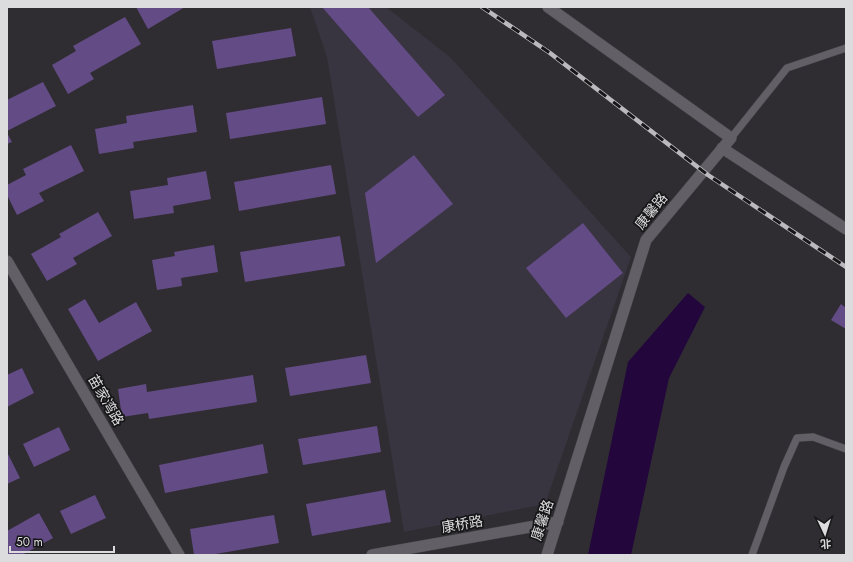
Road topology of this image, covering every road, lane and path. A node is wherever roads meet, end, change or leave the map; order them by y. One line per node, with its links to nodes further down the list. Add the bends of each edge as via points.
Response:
1 (548, 7): 3 (street)
2 (846, 48): 3 (lane, via 787,68)
3 (731, 138): 4 (street, 康馨路)
4 (722, 148): 5 (street); 8 (street, 康馨路, via 646,240)
5 (846, 229)
6 (7, 261): 9 (street, 苗家湾路)
7 (846, 449): 12 (lane, via 813,437 797,438)
8 (558, 522): 10 (street, 康桥路); 11 (street, 康馨路)
9 (179, 555)
10 (372, 555)
11 (547, 555)
12 (752, 555)

